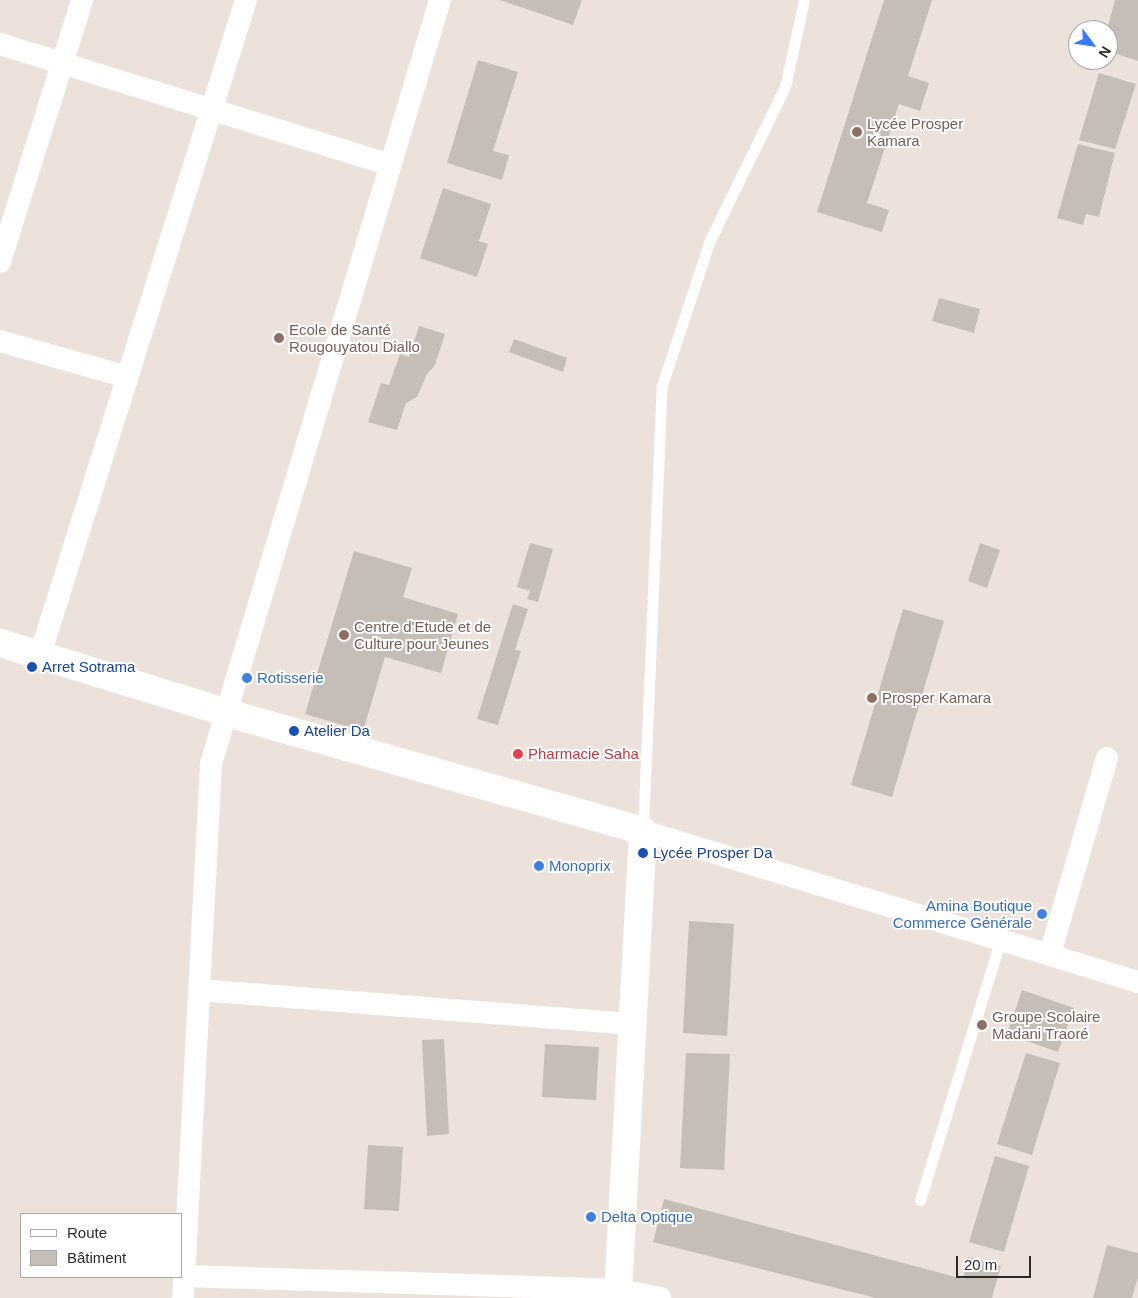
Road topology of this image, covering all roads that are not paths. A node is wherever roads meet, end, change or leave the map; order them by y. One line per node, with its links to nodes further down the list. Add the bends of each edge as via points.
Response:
1 (82, 0): 6 (street)
2 (246, 0): 7 (street)
3 (440, 0): 8 (street)
4 (804, 0): 16 (lane, via 785,87 710,240 662,385)
5 (0, 44): 6 (street)
6 (62, 64): 7 (street); 9 (street)
7 (212, 110): 8 (street); 11 (street)
8 (390, 165): 14 (street)
9 (0, 262)
10 (0, 341): 11 (street)
11 (128, 377): 13 (street)
12 (0, 642): 13 (street)
13 (40, 655): 14 (street)
14 (226, 713): 16 (street); 20 (street, via 211,764)
15 (1107, 758): 18 (street)
16 (643, 831): 17 (street); 21 (street)
17 (1002, 939): 18 (street); 22 (lane)
18 (1050, 954): 19 (street)
19 (1138, 982)
20 (199, 990): 21 (street); 23 (street)
21 (633, 1024): 24 (street)
22 (920, 1200)
23 (184, 1276): 24 (street); 25 (street)
24 (618, 1294): 26 (street)
25 (183, 1298)
26 (660, 1298)

